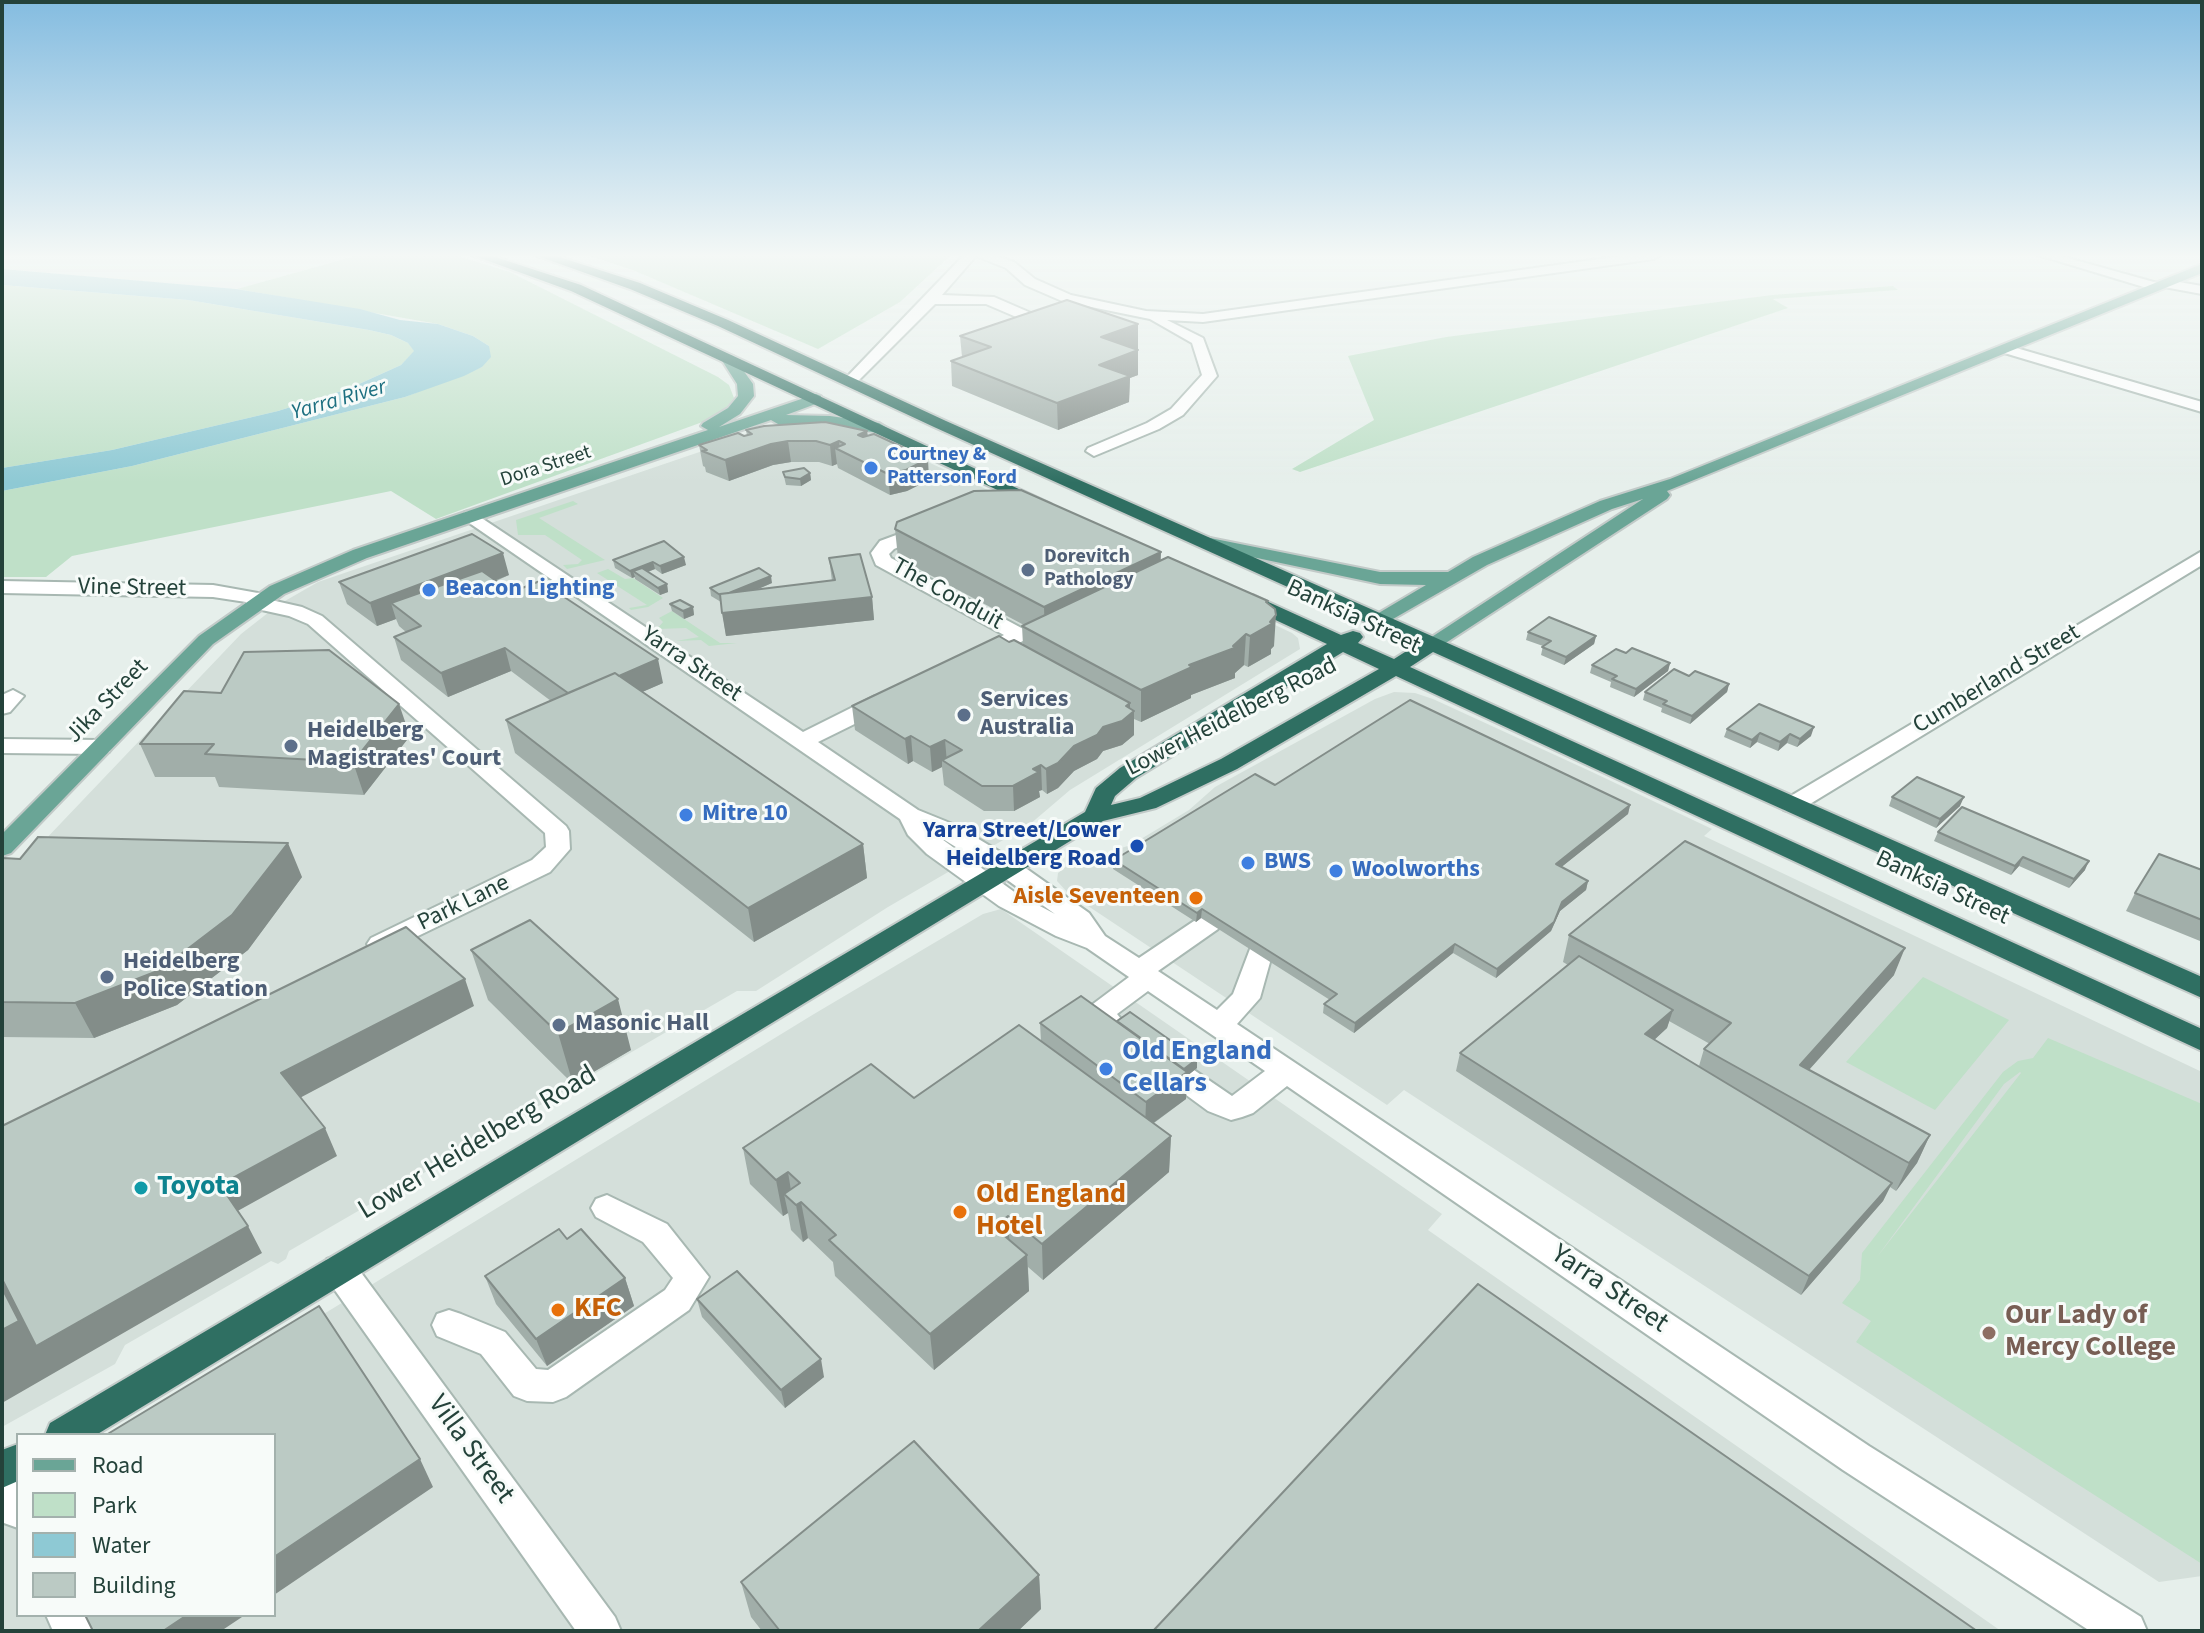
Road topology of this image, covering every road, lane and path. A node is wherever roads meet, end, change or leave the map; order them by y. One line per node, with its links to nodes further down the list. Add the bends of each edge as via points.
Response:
1 (668, 331): 9 (highway)
2 (738, 331): 10 (highway, Banksia Street)
3 (900, 331): 10 (street)
4 (1178, 331): 7 (street)
5 (1212, 331): 7 (street)
6 (2050, 331): 8 (main road, Lower Heidelberg Road)
7 (1198, 341): 15 (street, via 1210,376 1177,412)
8 (2006, 349): 12 (street); 17 (main road, Lower Heidelberg Road)
9 (728, 359): 11 (highway); 16 (main road, via 745,384 744,401)
10 (850, 381): 11 (highway, Dora Street); 23 (highway, Banksia Street)
11 (816, 399): 13 (main road, Dora Street); 14 (highway)
12 (2202, 407)
13 (757, 420): 14 (main road); 16 (main road, Dora Street)
14 (879, 428): 18 (highway)
15 (1094, 451)
16 (657, 454): 21 (main road, Dora Street)
17 (1676, 483): 25 (main road, Lower Heidelberg Road, via 1606,505); 31 (main road, Lower Heidelberg Road)
18 (1014, 492): 19 (street); 20 (highway)
19 (984, 504)
20 (1056, 511)
21 (471, 516): 28 (main road, Dora Street, via 343,560); 35 (street, Yarra Street)
22 (945, 521): 32 (street, The Conduit, via 887,545 880,553 883,561 1020,635)
23 (1200, 541): 25 (main road, via 1380,578); 29 (highway, Banksia Street)
24 (2202, 557): 38 (street, Cumberland Street)
25 (1454, 575): 29 (main road, Lower Heidelberg Road)
26 (2, 587): 28 (street, Vine Street, via 227,592)
27 (1224, 589): 30 (highway, Banksia Street)
28 (258, 601): 37 (main road, Jika Street, via 206,640); 43 (street, Park Lane, via 315,620 553,826 559,837 554,855 541,866)
29 (1379, 621): 30 (highway, Lower Heidelberg Road); 31 (highway, Banksia Street)
30 (1342, 643): 33 (highway, Banksia Street); 39 (highway, Lower Heidelberg Road, via 1121,777 1104,793)
31 (1431, 644): 33 (highway, Lower Heidelberg Road); 38 (highway, Banksia Street)
32 (952, 668)
33 (1395, 668): 39 (highway, Lower Heidelberg Road, via 1200,778 1148,803); 49 (highway, Banksia Street)
34 (895, 695): 35 (street)
35 (802, 741): 41 (street, Yarra Street, via 910,815 946,830)
36 (2, 746): 37 (street)
37 (101, 747): 40 (main road, Jika Street)
38 (1792, 805): 46 (highway, Banksia Street)
39 (1095, 816): 41 (highway, Lower Heidelberg Road)
40 (2, 848)
41 (996, 875): 45 (street, Yarra Street, via 1080,919 1096,942); 53 (highway, Lower Heidelberg Road)
42 (1209, 923): 45 (street)
43 (359, 955)
44 (1259, 955): 47 (street, via 1246,998)
45 (1144, 974): 47 (street, Yarra Street); 48 (street, via 1103,1011)
46 (2202, 988)
47 (1219, 1025): 50 (street, Yarra Street)
48 (1116, 1030)
49 (2202, 1041)
50 (1286, 1071): 51 (street, via 1231,1109); 59 (street, Yarra Street, via 1856,1458)
51 (1184, 1078)
52 (607, 1208): 54 (street, via 655,1233 692,1277 677,1300 553,1386 527,1385 493,1343)
53 (339, 1269): 55 (highway, Lower Heidelberg Road); 58 (street, Villa Street)
54 (449, 1325)
55 (66, 1433)
56 (2, 1473): 57 (street)
57 (16, 1505)
58 (601, 1631)
59 (2127, 1631)

